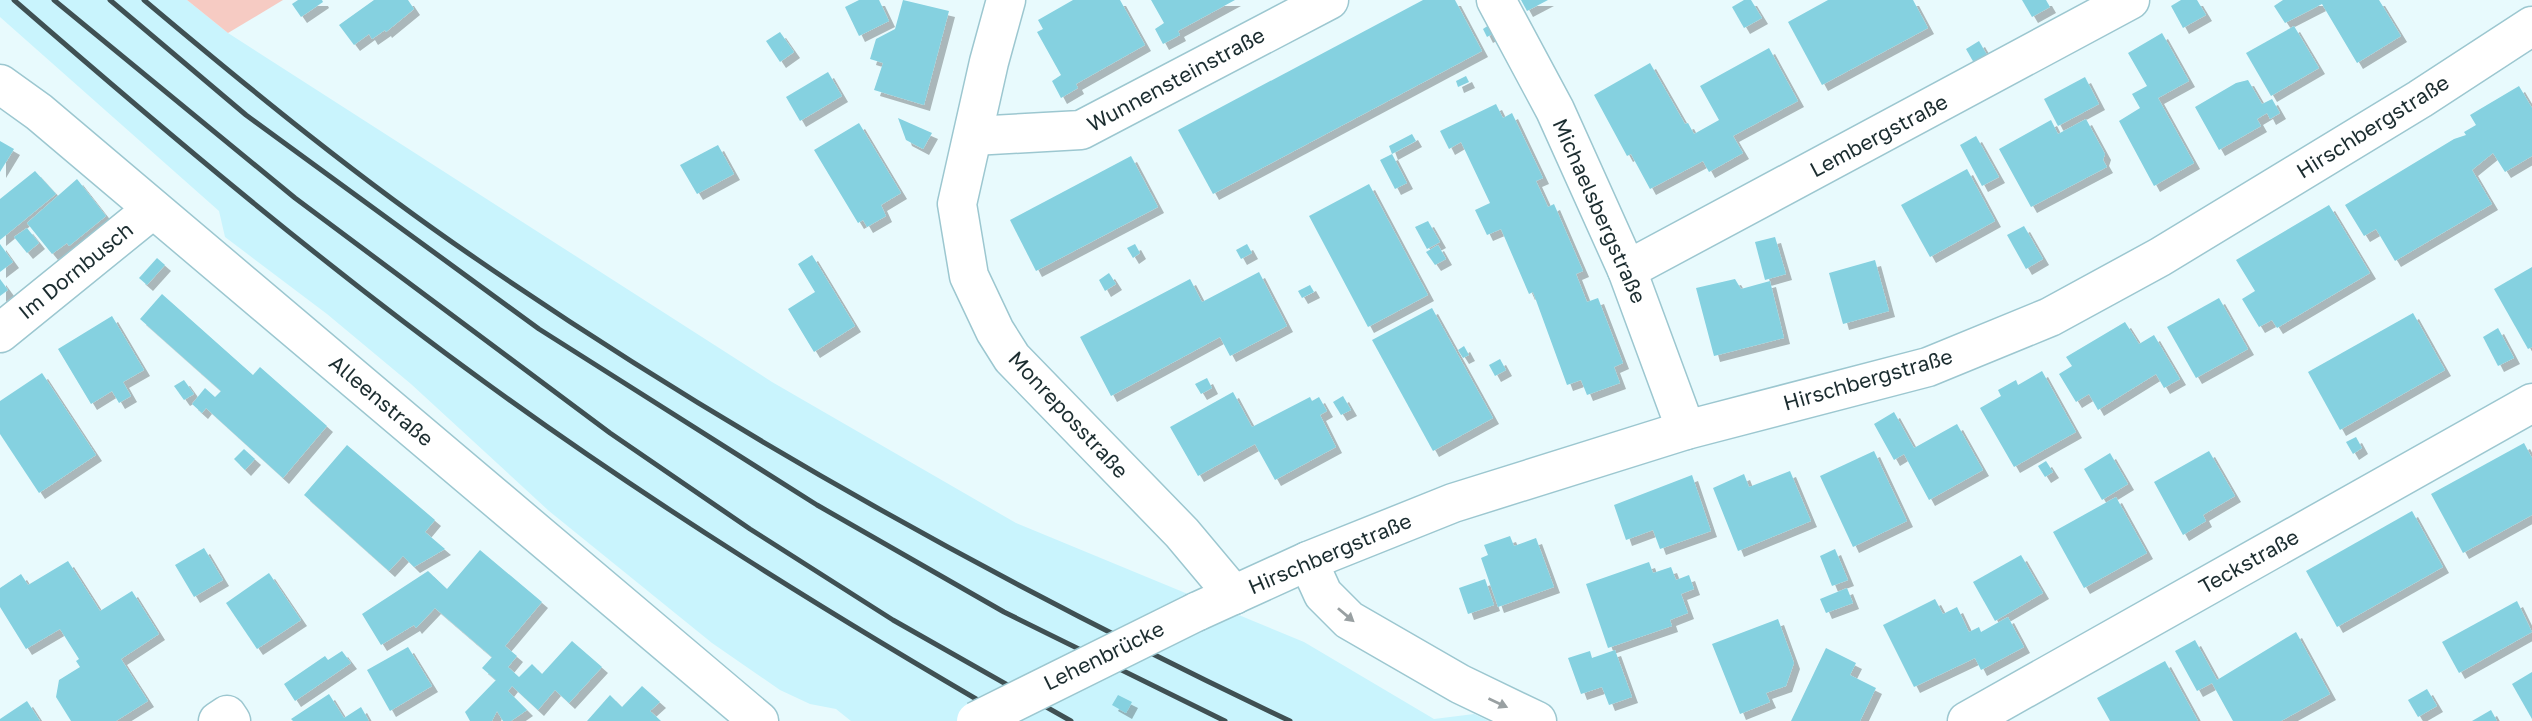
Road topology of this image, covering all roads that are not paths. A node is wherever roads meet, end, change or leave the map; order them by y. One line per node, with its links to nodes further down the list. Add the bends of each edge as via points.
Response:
1 (1006, 0): 7 (street, Monreposstraße)
2 (1329, 0): 7 (street, Wunnensteinstraße, via 1081,130)
3 (1496, 0): 9 (street, Michaelsbergstraße, via 1555,110)
4 (2130, 0): 9 (street, Lembergstraße)
5 (2532, 26): 12 (street, Hirschbergstraße, via 2242,207 2050,317 1928,367)
6 (0, 84): 8 (street, Alleenstraße)
7 (973, 136): 14 (street, Monreposstraße, via 957,204 969,276 995,331 1012,358 1200,552)
8 (153, 209): 10 (street, Im Dornbusch); 15 (street, Alleenstraße)
9 (1627, 270): 12 (street, Michaelsbergstraße)
10 (0, 333)
11 (2532, 403): 18 (street, Teckstraße)
12 (1686, 430): 13 (street, Hirschbergstraße, via 1453,503)
13 (1308, 561): 14 (street, Hirschbergstraße); 17 (street, one-way to 17, via 1323,594 1349,620 1460,684)
14 (1234, 595): 16 (street, Lehenbrücke, bridge)
15 (759, 721)
16 (976, 721)
17 (1536, 721)
18 (1966, 721)

